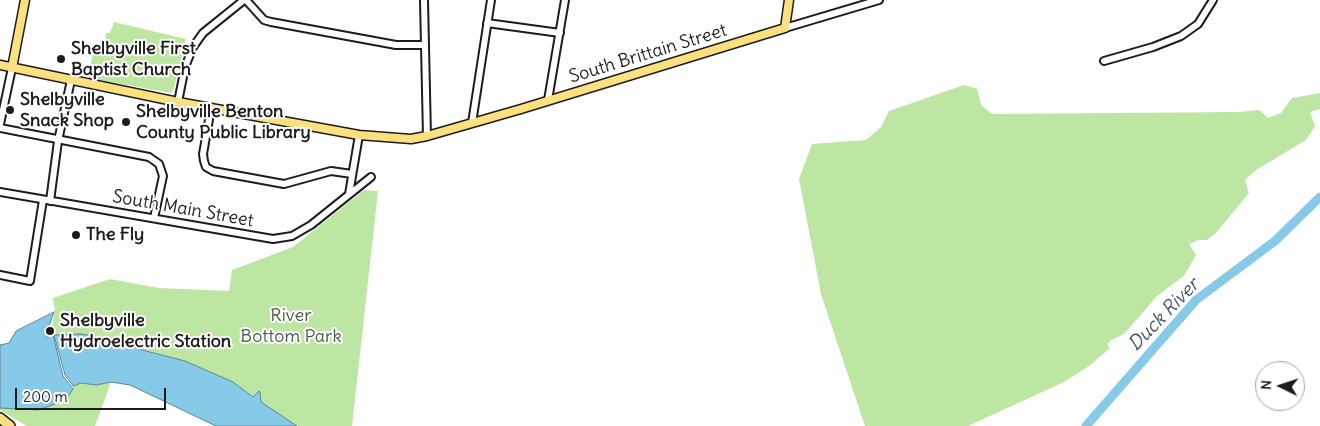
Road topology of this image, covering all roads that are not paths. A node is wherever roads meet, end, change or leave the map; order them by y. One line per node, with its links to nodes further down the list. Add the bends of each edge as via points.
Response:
1 (25, 0): 16 (main road)
2 (245, 0): 13 (street, via 264,20 271,22 396,45); 19 (street, via 192,47)
3 (424, 0): 13 (street)
4 (491, 0): 10 (street)
5 (565, 0): 12 (street)
6 (789, 0): 11 (main road)
7 (879, 0): 9 (street, South Brittain Street)
8 (1213, 0): 14 (street, via 1198,24 1181,36)
9 (866, 2): 11 (street, South Brittain Street)
10 (487, 23): 12 (street); 21 (street)
11 (785, 28): 18 (main road, South Brittain Street)
12 (560, 33): 18 (street)
13 (426, 45): 25 (street)
14 (1104, 61)
15 (0, 65): 16 (main road, South Brittain Street)
16 (12, 68): 17 (main road, South Brittain Street); 22 (street)
17 (71, 80): 19 (main road, South Brittain Street); 26 (street)
18 (548, 100): 21 (main road, South Brittain Street)
19 (178, 102): 20 (main road, South Brittain Street)
20 (211, 108): 24 (main road, South Brittain Street); 27 (street, via 203,154 206,167 213,171 284,184 330,171)
21 (472, 123): 25 (main road, South Brittain Street)
22 (0, 124)
23 (0, 128): 26 (street)
24 (359, 135): 25 (main road, South Brittain Street, via 396,139); 27 (street)
25 (427, 136)
26 (58, 141): 31 (street); 32 (street, via 150,157 159,164 163,176)
27 (352, 174): 30 (street)
28 (371, 177): 30 (street, South Main Street)
29 (0, 192): 31 (street, South Main Street)
30 (349, 194): 32 (street, South Main Street, via 311,225 292,236 273,239)
31 (47, 200): 32 (street, South Main Street); 33 (street, via 30,281)
32 (154, 218)
33 (0, 275)
34 (0, 418): 35 (highway)
35 (10, 426)

